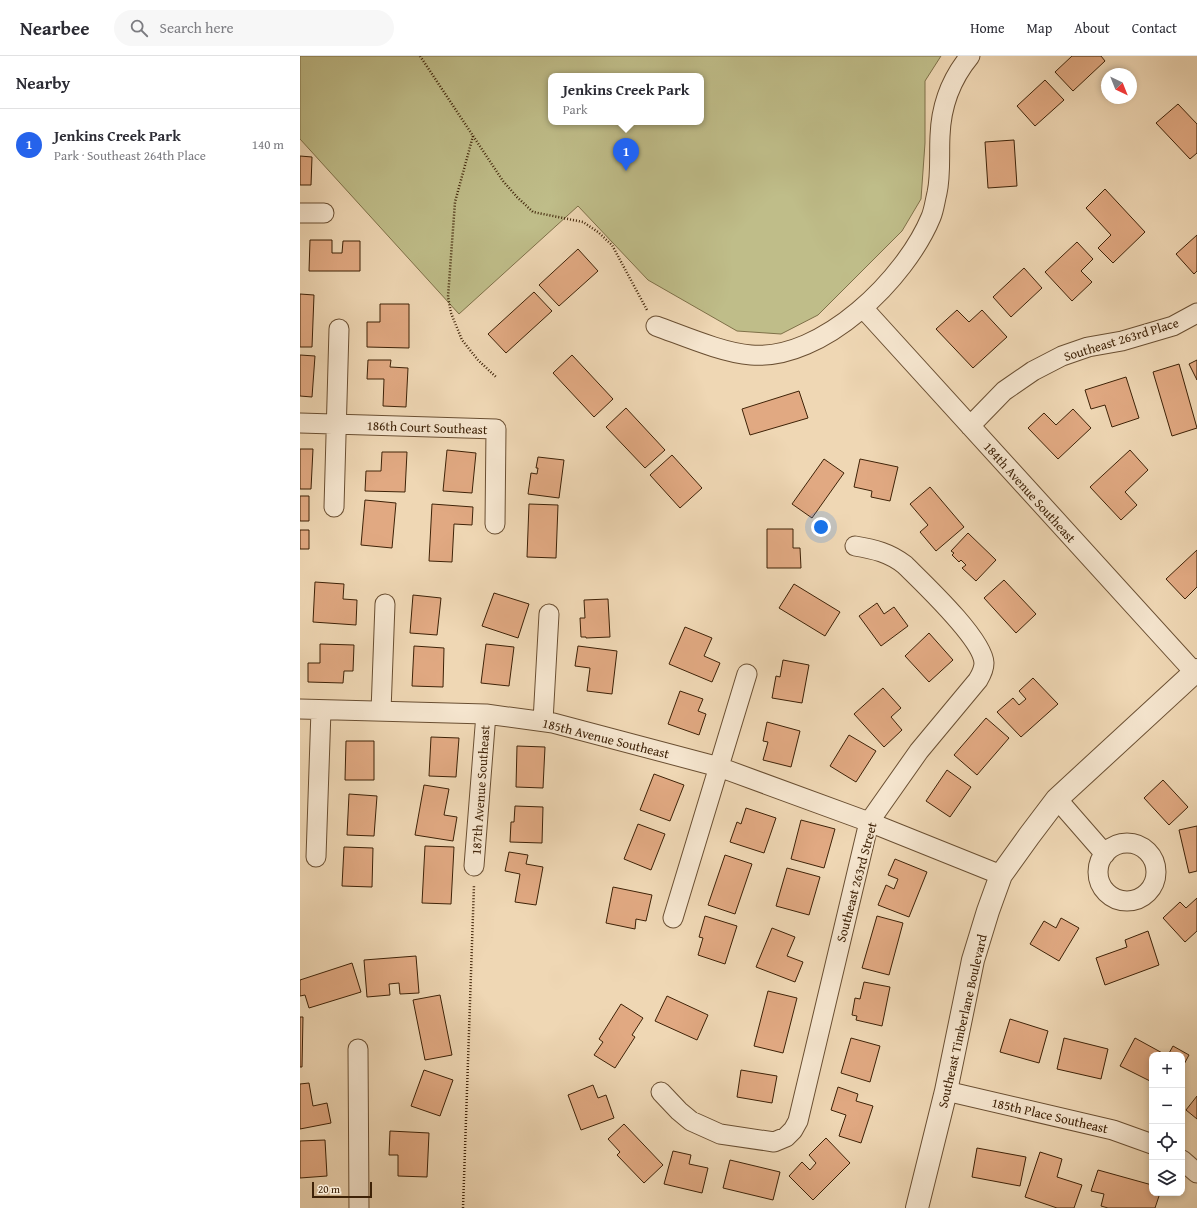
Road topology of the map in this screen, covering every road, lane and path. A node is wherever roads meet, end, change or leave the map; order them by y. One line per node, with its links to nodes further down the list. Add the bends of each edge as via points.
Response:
1 (420, 56): 3 (path)
2 (970, 56): 6 (street, via 946,98 940,135 937,191 931,216 906,260)
3 (473, 136): 8 (path, via 503,181 533,212 583,222 612,245); 10 (path, via 455,202 448,297 451,313 462,340)
4 (300, 213): 5 (street)
5 (324, 213)
6 (863, 308): 8 (street, via 839,327 805,345 775,354 751,356); 13 (street, 184th Avenue Southeast)
7 (1197, 313): 13 (street, Southeast 263rd Place, via 1173,326 1062,356 1033,371 1004,391)
8 (656, 326)
9 (339, 329): 12 (street)
10 (497, 378)
11 (300, 423): 12 (street, 186th Court Southeast)
12 (336, 424): 14 (street); 15 (street, 186th Court Southeast, via 496,429)
13 (970, 426): 19 (street, 184th Avenue Southeast)
14 (334, 507)
15 (496, 524)
16 (855, 546): 28 (street, Southeast 263rd Street, via 880,551 905,565 975,640 984,663 978,680 919,751)
17 (384, 604): 23 (street)
18 (549, 614): 25 (street)
19 (1196, 673): 27 (street, Southeast Timberlane Boulevard)
20 (747, 674): 26 (street)
21 (300, 709): 22 (street)
22 (321, 710): 23 (street, 185th Avenue Southeast); 30 (street)
23 (381, 711): 24 (street, 185th Avenue Southeast)
24 (486, 714): 25 (street, 185th Avenue Southeast); 31 (street, 187th Avenue Southeast)
25 (543, 721): 26 (street, 185th Avenue Southeast)
26 (719, 766): 28 (street, 185th Avenue Southeast); 33 (street)
27 (1057, 799): 29 (street); 32 (street, Southeast Timberlane Boulevard)
28 (869, 822): 32 (street, 185th Avenue Southeast); 36 (street, Southeast 263rd Street, via 798,1121 793,1130 786,1137 774,1142 720,1134 691,1121)
29 (1105, 854)
30 (316, 857)
31 (474, 866): 41 (path)
32 (1001, 875): 35 (street, Southeast Timberlane Boulevard, via 973,960)
33 (673, 918)
34 (358, 1049): 40 (street)
35 (946, 1090): 37 (street, 185th Place Southeast, via 1113,1130); 42 (street, Southeast Timberlane Boulevard)
36 (661, 1092)
37 (1149, 1143)
38 (1185, 1163): 39 (street)
39 (1197, 1173)
40 (359, 1208)
41 (463, 1208)
42 (917, 1208)

